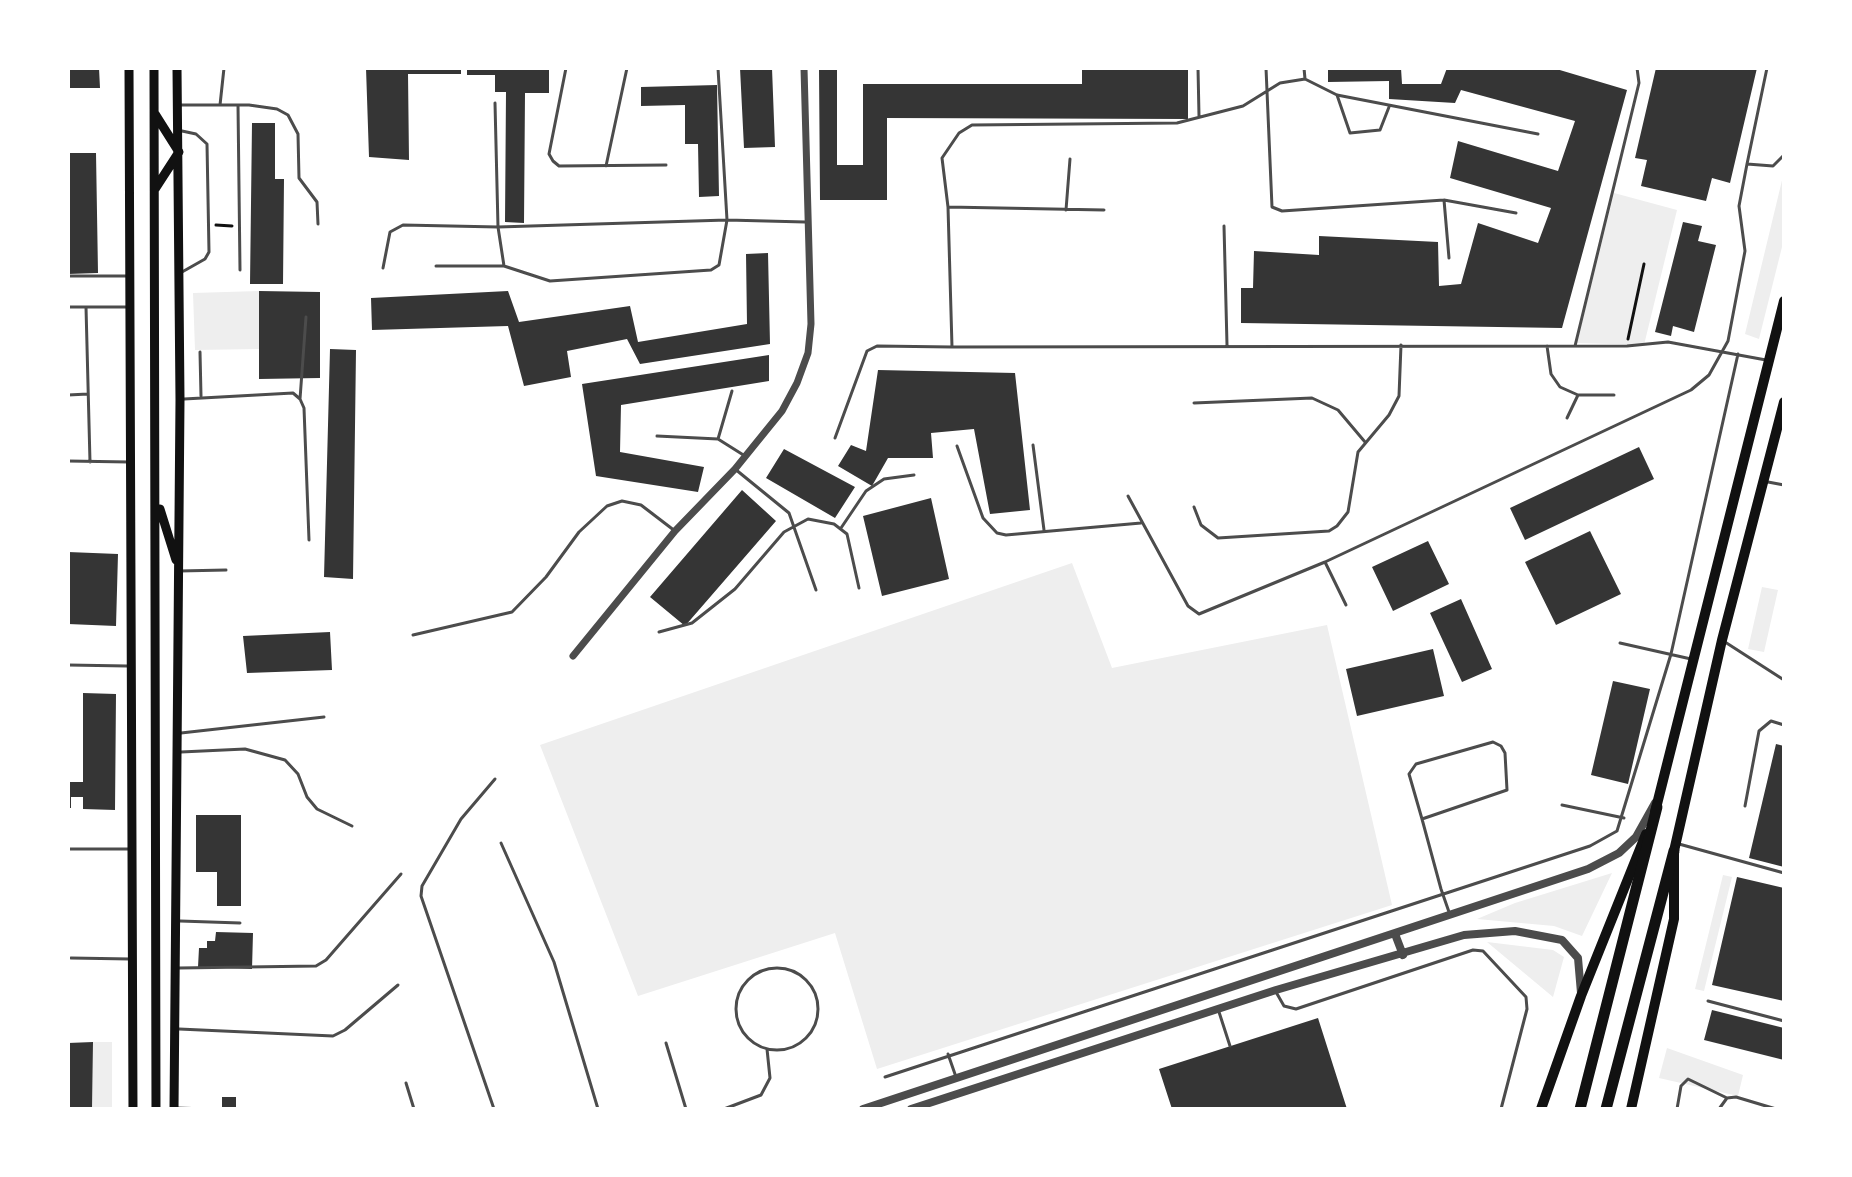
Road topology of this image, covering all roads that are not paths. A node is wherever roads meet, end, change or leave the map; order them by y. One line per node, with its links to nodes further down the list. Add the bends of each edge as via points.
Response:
1 (129, 68): 52 (main road)
2 (154, 68): 24 (main road)
3 (177, 68): 20 (main road)
4 (224, 68): 21 (lane)
5 (566, 68): 33 (lane, via 549,154 559,166)
6 (627, 68): 33 (lane)
7 (636, 68): 8 (lane)
8 (661, 68)
9 (718, 68): 40 (lane)
10 (804, 68): 41 (street)
11 (1198, 68): 25 (lane)
12 (1266, 68): 17 (lane)
13 (1304, 68): 16 (lane)
14 (1637, 68): 61 (lane, via 1639,83)
15 (1767, 68): 31 (lane)
16 (1305, 79): 17 (lane); 18 (lane)
17 (1268, 90): 25 (lane, via 1243,106); 35 (lane, via 1272,207 1282,211)
18 (1337, 95): 23 (lane); 23 (lane, via 1346,130 1355,134 1380,130)
19 (495, 103): 44 (lane)
20 (177, 105): 21 (lane); 26 (main road)
21 (220, 105): 22 (lane)
22 (238, 105): 42 (lane, via 277,109 296,124 299,178 317,202); 49 (lane)
23 (1389, 105): 27 (lane)
24 (155, 113): 28 (main road); 34 (main road)
25 (1199, 116): 36 (lane, via 1177,123 972,125 959,133 942,158)
26 (178, 130): 28 (main road); 50 (lane, via 196,134 207,144 209,252)
27 (1538, 134)
28 (179, 152): 34 (main road); 50 (main road)
29 (1784, 154): 31 (lane, via 1773,166)
30 (1070, 159): 37 (lane)
31 (1747, 164): 63 (lane, via 1739,206 1745,251)
32 (666, 165): 33 (lane)
33 (606, 166)
34 (155, 189): 93 (main road)
35 (1444, 200): 39 (lane); 45 (lane)
36 (948, 207): 37 (lane); 62 (lane)
37 (1066, 210): 38 (lane)
38 (1104, 210)
39 (1516, 213)
40 (727, 220): 41 (lane); 44 (lane); 47 (lane, via 723,259 711,270 550,281)
41 (805, 222): 84 (street, via 808,353 782,411)
42 (318, 224)
43 (1224, 226): 59 (lane)
44 (498, 227): 47 (lane); 48 (lane, via 396,226)
45 (1449, 258)
46 (436, 266): 47 (lane)
47 (504, 266)
48 (383, 268)
49 (240, 270)
50 (179, 274): 74 (main road)
51 (68, 276): 52 (lane)
52 (131, 276): 56 (main road)
53 (1784, 301): 66 (main road)
54 (68, 307): 55 (lane)
55 (86, 307): 56 (lane); 68 (lane)
56 (131, 307): 87 (main road)
57 (306, 317): 73 (lane)
58 (1401, 344): 59 (lane); 60 (lane); 81 (lane, via 1399,396)
59 (1227, 345): 62 (lane)
60 (1547, 345): 61 (lane); 70 (lane, via 1554,381)
61 (1575, 346): 63 (lane, via 1668,342)
62 (952, 347): 79 (lane, via 877,346 867,351)
63 (1726, 351): 65 (lane); 101 (lane, via 1691,390)
64 (200, 352): 72 (lane)
65 (1738, 354): 66 (lane); 111 (lane)
66 (1770, 360): 113 (main road)
67 (732, 391): 80 (lane)
68 (88, 394): 69 (lane); 86 (lane)
69 (68, 395)
70 (1578, 395): 71 (lane); 77 (lane)
71 (1614, 395)
72 (201, 396): 73 (lane, via 293,393); 74 (lane)
73 (300, 399): 100 (lane)
74 (180, 400): 103 (main road)
75 (1784, 402): 90 (main road)
76 (1194, 403): 81 (lane, via 1312,398 1338,410)
77 (1567, 418)
78 (657, 436): 80 (lane)
79 (835, 438)
80 (718, 439): 84 (lane)
81 (1365, 442): 94 (lane, via 1356,460 1348,512 1329,531 1218,538 1201,525)
82 (1033, 445): 98 (lane)
83 (957, 446): 98 (lane, via 987,524 1006,535)
84 (745, 456): 88 (street)
85 (68, 461): 86 (lane)
86 (90, 462): 87 (lane)
87 (132, 462): 115 (main road)
88 (735, 469): 95 (lane, via 781,505); 99 (street)
89 (914, 475): 97 (lane, via 884,479 866,491)
90 (1764, 481): 91 (lane); 109 (main road)
91 (1784, 485)
92 (1128, 496): 96 (lane)
93 (157, 500): 103 (main road); 160 (main road)
94 (1194, 507)
95 (795, 523): 97 (lane, via 808,519); 105 (lane); 107 (lane, via 735,589 684,627)
96 (1141, 523): 98 (lane); 101 (lane, via 1188,606 1199,614)
97 (841, 528): 104 (lane, via 847,534)
98 (1044, 530)
99 (675, 531): 108 (lane, via 641,505 622,501 607,506 512,612); 112 (street)
100 (309, 540)
101 (1325, 562): 106 (lane)
102 (226, 570): 103 (lane)
103 (179, 571): 119 (main road)
104 (859, 588)
105 (816, 590)
106 (1346, 605)
107 (659, 632)
108 (413, 635)
109 (1722, 640): 116 (lane); 130 (main road)
110 (1620, 643): 111 (lane)
111 (1671, 654): 113 (lane); 126 (lane)
112 (573, 656)
113 (1694, 660): 122 (main road)
114 (68, 665): 115 (lane)
115 (131, 666): 131 (main road)
116 (1784, 680)
117 (324, 717): 119 (lane)
118 (1784, 725): 124 (lane, via 1771,721 1759,731)
119 (177, 733): 120 (main road)
120 (177, 752): 128 (lane, via 245,749 285,760 317,809); 137 (main road)
121 (495, 779): 164 (lane, via 461,819 421,896)
122 (1662, 788): 125 (main road); 136 (street, via 1644,825 1619,853 1588,869)
123 (1562, 805): 126 (lane)
124 (1745, 806)
125 (1657, 807): 146 (main road); 172 (highway)
126 (1624, 818): 135 (lane, via 1606,840)
127 (1422, 819): 127 (lane, via 1409,774 1416,764 1493,742 1501,746 1507,790); 135 (lane)
128 (352, 826)
129 (501, 843): 165 (lane, via 554,962)
130 (1674, 847): 133 (lane); 173 (highway); 174 (main road, via 1674,919)
131 (134, 848): 132 (lane); 142 (main road)
132 (68, 849)
133 (1784, 873)
134 (401, 874): 143 (lane, via 316,966)
135 (1443, 894): 136 (lane); 154 (lane)
136 (1451, 915): 139 (street)
137 (176, 921): 138 (lane); 143 (main road)
138 (240, 923)
139 (1395, 934): 140 (street); 156 (street)
140 (1403, 955): 145 (street); 146 (street, via 1488,932 1550,935 1578,958)
141 (71, 958): 142 (lane)
142 (133, 959): 159 (main road)
143 (175, 968): 150 (main road)
144 (398, 985): 150 (lane, via 333,1036)
145 (1276, 990): 148 (street); 170 (lane, via 1284,1006 1296,1009 1483,951 1526,997)
146 (1581, 996): 171 (main road)
147 (1708, 1001): 149 (lane)
148 (1218, 1009): 152 (lane); 169 (street)
149 (1784, 1021)
150 (175, 1029): 161 (main road)
151 (666, 1043): 166 (lane)
152 (1230, 1046)
153 (767, 1049): 153 (lane, via 796,1046 815,1024 815,995 804,978 786,969 757,973 738,995 738,1024 750,1040); 167 (lane, via 770,1078 761,1095)
154 (948, 1054): 155 (lane); 156 (lane)
155 (885, 1077)
156 (956, 1078): 168 (street)
157 (406, 1083): 163 (lane)
158 (1727, 1098): 175 (lane, via 1688,1079 1681,1086); 176 (lane); 177 (lane)
159 (133, 1109)
160 (156, 1109)
161 (174, 1109): 162 (lane)
162 (208, 1109)
163 (414, 1109)
164 (494, 1109)
165 (598, 1109)
166 (686, 1109)
167 (724, 1109)
168 (863, 1109)
169 (911, 1109)
170 (1501, 1109)
171 (1541, 1109)
172 (1580, 1109)
173 (1606, 1109)
174 (1631, 1109)
175 (1677, 1109)
176 (1719, 1109)
177 (1776, 1109)

